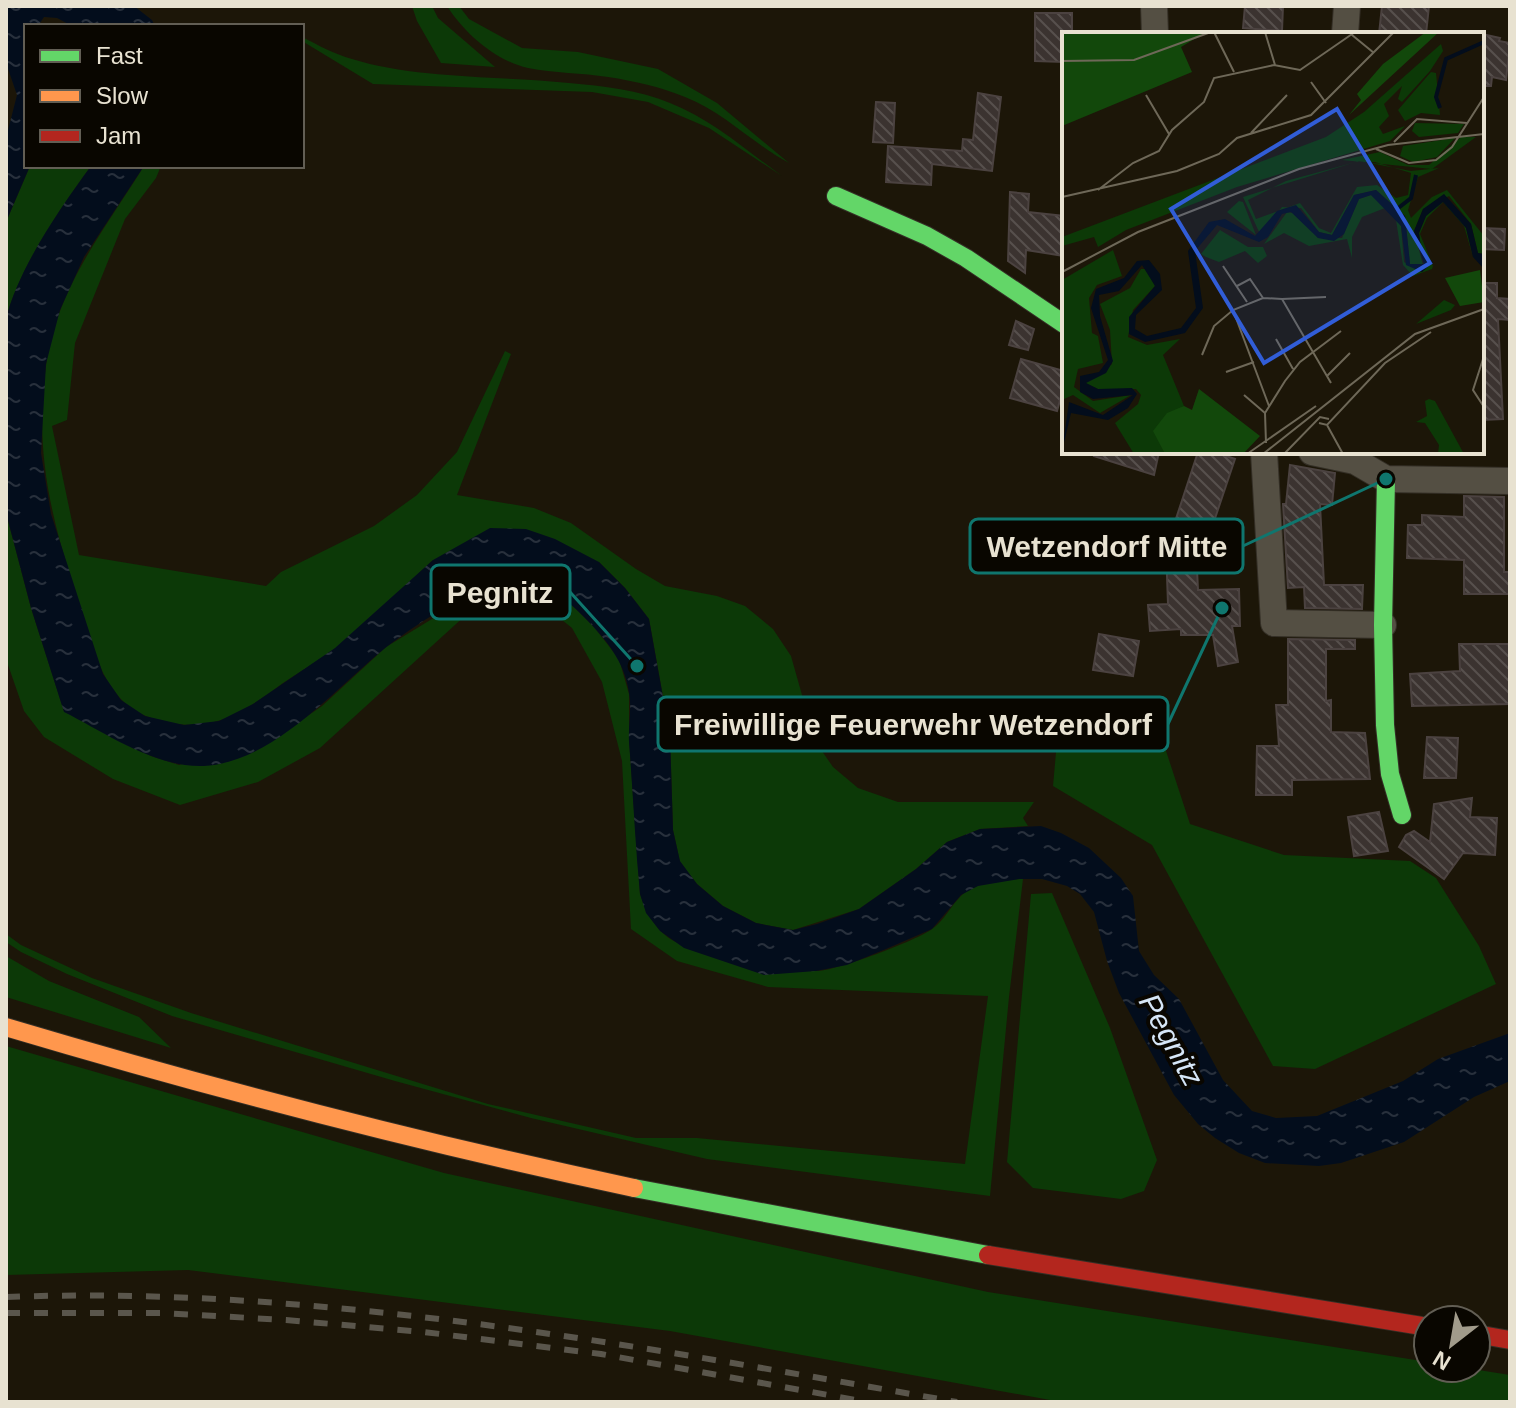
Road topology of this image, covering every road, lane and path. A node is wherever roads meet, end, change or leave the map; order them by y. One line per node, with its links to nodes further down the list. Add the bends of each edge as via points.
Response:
1 (1154, 6): 3 (street)
2 (1347, 6): 4 (street)
3 (1155, 32)
4 (1345, 32)
5 (836, 196): 6 (main road, via 927,236)
6 (1062, 323)
7 (1264, 454): 11 (street, via 1274,623)
8 (1322, 454): 9 (street, via 1355,461)
9 (1386, 479): 10 (street); 11 (main road)
10 (1510, 481)
11 (1383, 625): 12 (main road, via 1390,774)
12 (1402, 815)
13 (6, 1027): 14 (main road, via 323,1115 652,1191 1114,1278)
14 (1412, 1325)

